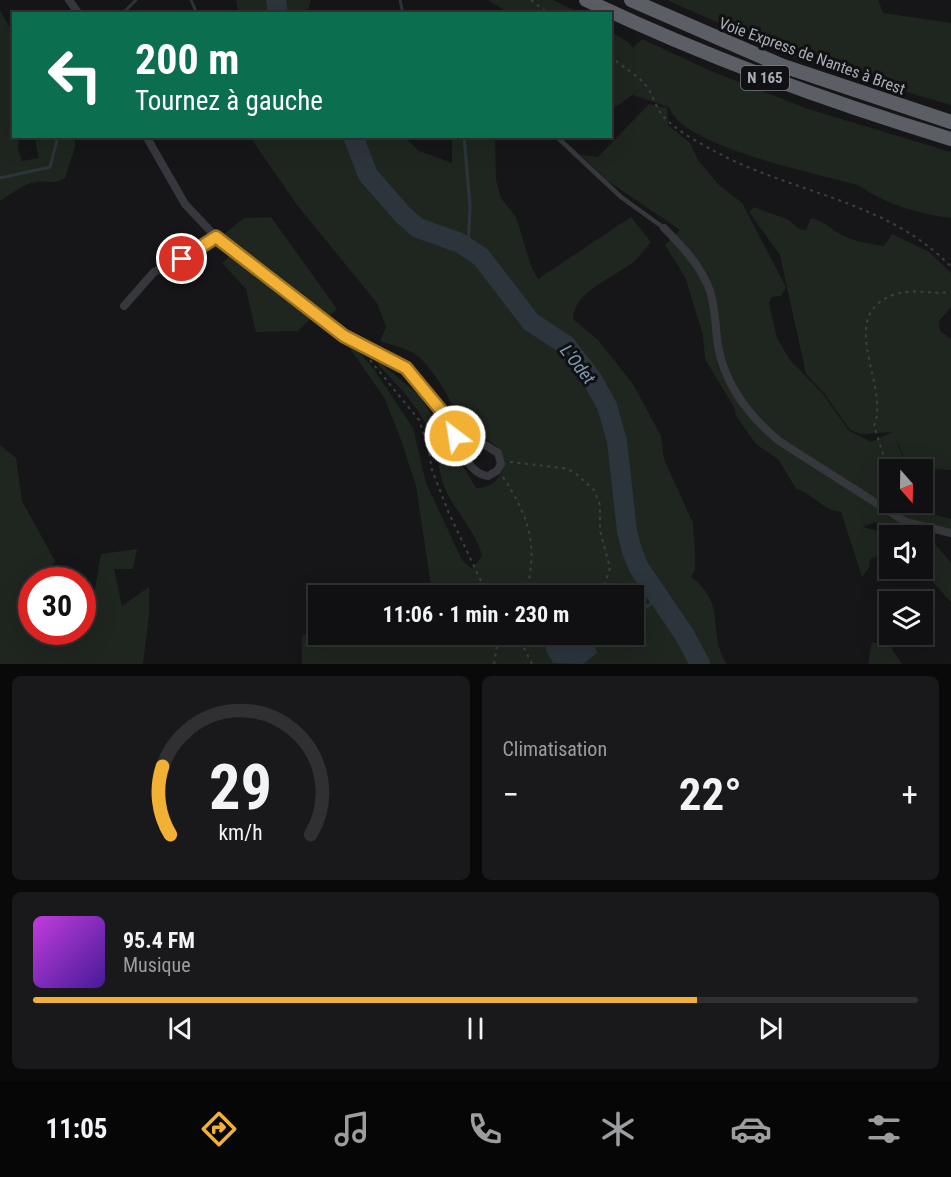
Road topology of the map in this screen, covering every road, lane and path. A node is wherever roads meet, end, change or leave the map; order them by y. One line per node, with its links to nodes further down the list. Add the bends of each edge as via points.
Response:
1 (531, 0): 4 (path)
2 (586, 0): 5 (highway, Voie Express de Nantes à Brest / N 165)
3 (631, 0): 8 (highway, Voie Express de Nantes à Brest / N 165, via 783,66)
4 (546, 12)
5 (612, 12)
6 (612, 12): 11 (highway, Voie Express de Nantes à Brest / N 165, via 791,88)
7 (612, 58): 14 (path, via 643,82 662,115 705,146 789,183 877,214)
8 (951, 122)
9 (147, 138): 13 (street, via 181,197)
10 (558, 138): 12 (lane, via 621,197)
11 (951, 139)
12 (664, 228): 21 (street, via 702,275 713,300 718,349 726,370 739,397 763,427 893,515 914,525)
13 (216, 237): 16 (street, via 154,272); 17 (street)
14 (951, 267)
15 (951, 292): 19 (path, via 914,290 895,294 869,314 866,337 879,414 874,426)
16 (124, 306)
17 (359, 344): 18 (street, via 406,368); 22 (path, via 419,420 432,471)
18 (453, 425): 20 (street, via 493,448); 20 (street, via 455,436 476,472 489,477)
19 (885, 459)
20 (500, 465): 23 (path, via 530,532 533,559); 24 (path, via 563,468 574,472 594,490 610,568)
21 (951, 533)
22 (483, 585)
23 (527, 585)
24 (603, 585)
25 (497, 645): 29 (path)
26 (523, 645): 28 (path)
27 (525, 645): 28 (path)
28 (524, 648): 30 (path)
29 (494, 664)
30 (532, 664)

